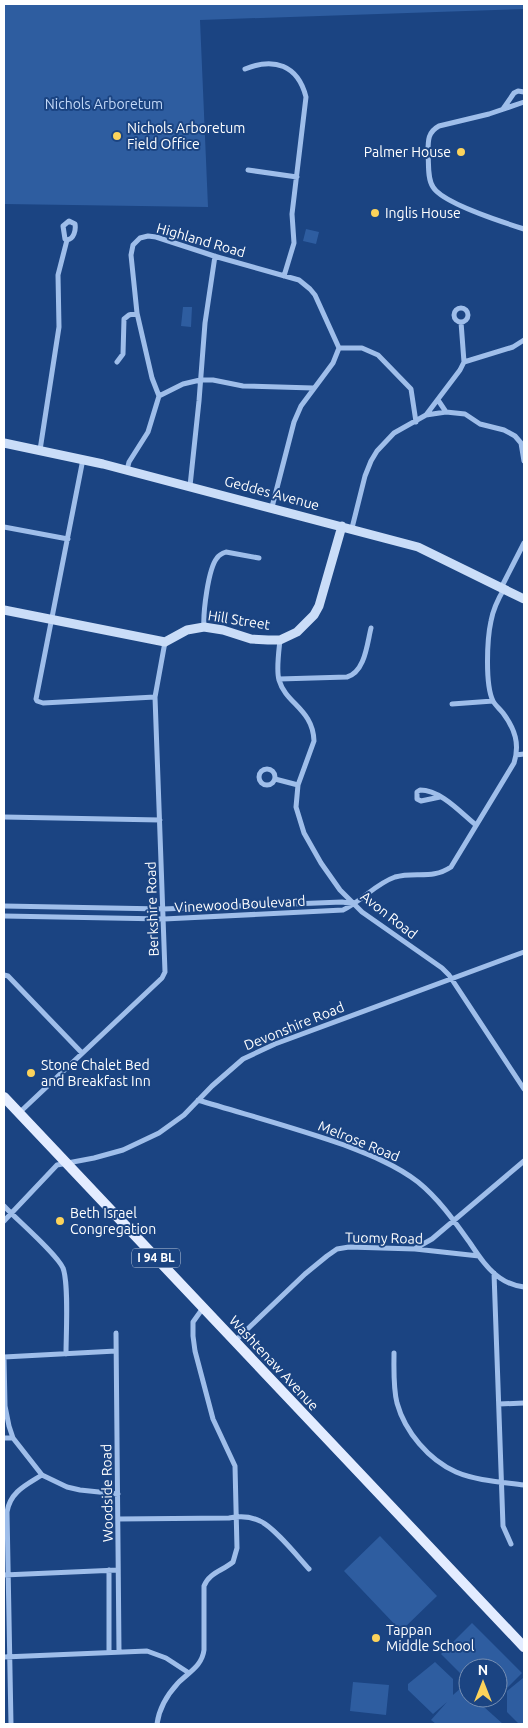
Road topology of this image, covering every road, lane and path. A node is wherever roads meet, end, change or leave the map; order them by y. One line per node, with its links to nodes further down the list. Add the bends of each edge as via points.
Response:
1 (245, 69): 6 (street, via 257,64 276,64 296,75 304,88 306,109)
2 (524, 92): 4 (street, via 518,90 514,93)
3 (524, 102): 4 (street)
4 (503, 109): 7 (street, via 433,129 428,142 432,185 438,193 468,210)
5 (248, 170): 6 (street)
6 (297, 177): 10 (street, via 292,214 294,243)
7 (524, 229)
8 (67, 240): 25 (street, via 58,275 59,327)
9 (215, 256): 10 (street, Highland Road); 11 (street, Highland Road, via 152,236 140,238 131,255); 17 (street)
10 (284, 276): 14 (street, Highland Road, via 299,280 310,289)
11 (137, 313): 15 (street, via 124,319 123,354); 19 (street, Highland Road)
12 (461, 322): 16 (street)
13 (524, 340): 16 (street, via 513,347)
14 (339, 348): 18 (street); 23 (street, via 362,348 378,355 411,390)
15 (118, 362)
16 (464, 362): 20 (street)
17 (200, 380): 18 (street, via 242,386); 19 (street); 29 (street)
18 (313, 388): 30 (street, via 294,422)
19 (159, 396): 28 (street, via 148,432)
20 (438, 400): 21 (street); 22 (street)
21 (446, 412): 22 (street); 27 (street, via 465,414 480,424 515,436 521,443)
22 (426, 415): 23 (street)
23 (416, 422): 33 (street, via 394,433 377,451 366,476)
24 (4, 443): 25 (main road, Geddes Avenue)
25 (40, 450): 26 (main road, Geddes Avenue)
26 (83, 459): 28 (main road, Geddes Avenue); 34 (street)
27 (524, 461)
28 (127, 470): 29 (main road, Geddes Avenue)
29 (190, 486): 30 (main road, Geddes Avenue)
30 (272, 507): 31 (main road, Geddes Avenue)
31 (342, 526): 33 (main road, Geddes Avenue); 43 (main road, Hill Street, via 319,606 306,624)
32 (4, 527): 34 (street)
33 (352, 528): 37 (main road, Geddes Avenue, via 429,551)
34 (68, 539): 40 (street)
35 (524, 543): 37 (street)
36 (260, 558): 41 (street, via 226,552 216,559 208,588)
37 (502, 588): 38 (main road, Geddes Avenue); 47 (street, via 489,632 488,676)
38 (524, 599)
39 (4, 610): 40 (main road)
40 (51, 619): 44 (main road); 46 (street, via 37,701)
41 (204, 628): 43 (main road, Hill Street, via 251,639); 44 (main road, Hill Street, via 187,630)
42 (371, 628): 45 (street, via 361,664 354,675)
43 (280, 640): 45 (street)
44 (165, 642): 46 (street, Berkshire Road)
45 (279, 679): 52 (street, Avon Road, via 284,690 304,712 314,734)
46 (155, 697): 55 (street, Berkshire Road)
47 (493, 701): 48 (street); 50 (street, via 514,733)
48 (452, 704)
49 (524, 754): 50 (street)
50 (516, 755): 56 (street, Vinewood Boulevard)
51 (275, 779): 52 (street)
52 (298, 785): 57 (street, Avon Road, via 296,807 304,833 330,878)
53 (440, 797): 56 (street)
54 (4, 817): 55 (street)
55 (160, 820): 59 (street, Berkshire Road)
56 (476, 825): 57 (street, Vinewood Boulevard, via 451,868 435,875 390,879)
57 (356, 904): 59 (street, Vinewood Boulevard); 61 (street, Vinewood Boulevard, via 344,910); 64 (street, Avon Road, via 362,912 442,968)
58 (4, 906): 59 (street, Vinewood Boulevard)
59 (163, 909): 61 (street, Berkshire Road)
60 (4, 916): 61 (street, Vinewood Boulevard)
61 (164, 920): 65 (street, Berkshire Road, via 164,975)
62 (524, 952): 64 (street, Devonshire Road)
63 (4, 975): 65 (street)
64 (452, 979): 66 (street, Avon Road); 68 (street, Devonshire Road, via 253,1053)
65 (82, 1053): 69 (street, Berkshire Road)
66 (524, 1089)
67 (4, 1097): 69 (main road, Washtenaw Avenue / I 94 BL)
68 (198, 1100): 71 (street, Devonshire Road, via 184,1116 159,1133 123,1150); 74 (street, Melrose Road, via 306,1132 372,1156 403,1171 420,1184)
69 (19, 1113): 71 (main road, Washtenaw Avenue / I 94 BL)
70 (524, 1161): 74 (street)
71 (65, 1163): 73 (street, via 57,1165); 80 (main road, Washtenaw Avenue / I 94 BL)
72 (4, 1206): 73 (street)
73 (11, 1214): 75 (street); 85 (street, via 62,1266 66,1279)
74 (454, 1220): 76 (street); 77 (street, Melrose Road)
75 (4, 1221)
76 (415, 1249): 77 (street, Tuomy Road); 82 (street, Tuomy Road, via 338,1249 305,1274)
77 (479, 1256): 78 (street, Melrose Road)
78 (494, 1272): 79 (street, Melrose Road, via 499,1278); 88 (street)
79 (524, 1288)
80 (203, 1308): 82 (main road, Washtenaw Avenue / I 94 BL); 95 (street, via 193,1322 192,1336 213,1419 235,1466)
81 (116, 1334): 83 (street, Woodside Road)
82 (235, 1341): 102 (main road, Washtenaw Avenue / I 94 BL)
83 (116, 1351): 85 (street); 94 (street, Woodside Road)
84 (394, 1353): 92 (street, via 397,1404 422,1447 438,1462 457,1472)
85 (66, 1354): 86 (street)
86 (4, 1357): 90 (street, via 5,1406)
87 (524, 1403): 88 (street)
88 (499, 1404): 92 (street)
89 (4, 1438): 90 (street)
90 (13, 1438): 91 (street)
91 (42, 1475): 94 (street, via 80,1490); 101 (street, via 16,1491 8,1504)
92 (502, 1482): 93 (street); 97 (street, via 503,1526)
93 (524, 1485)
94 (118, 1494): 96 (street, Woodside Road)
95 (236, 1517): 96 (street); 98 (street, via 254,1518 268,1525); 106 (street, via 236,1557 206,1580 203,1656)
96 (118, 1519): 100 (street, Woodside Road)
97 (512, 1544)
98 (309, 1569)
99 (109, 1570): 100 (street); 101 (street); 103 (street)
100 (118, 1570): 104 (street, Woodside Road)
101 (6, 1575): 105 (street)
102 (524, 1647)
103 (110, 1651): 104 (street); 105 (street)
104 (119, 1651): 106 (street, via 156,1653)
105 (7, 1657): 107 (street)
106 (189, 1673): 108 (street, via 168,1695)
107 (11, 1724)
108 (157, 1724)

